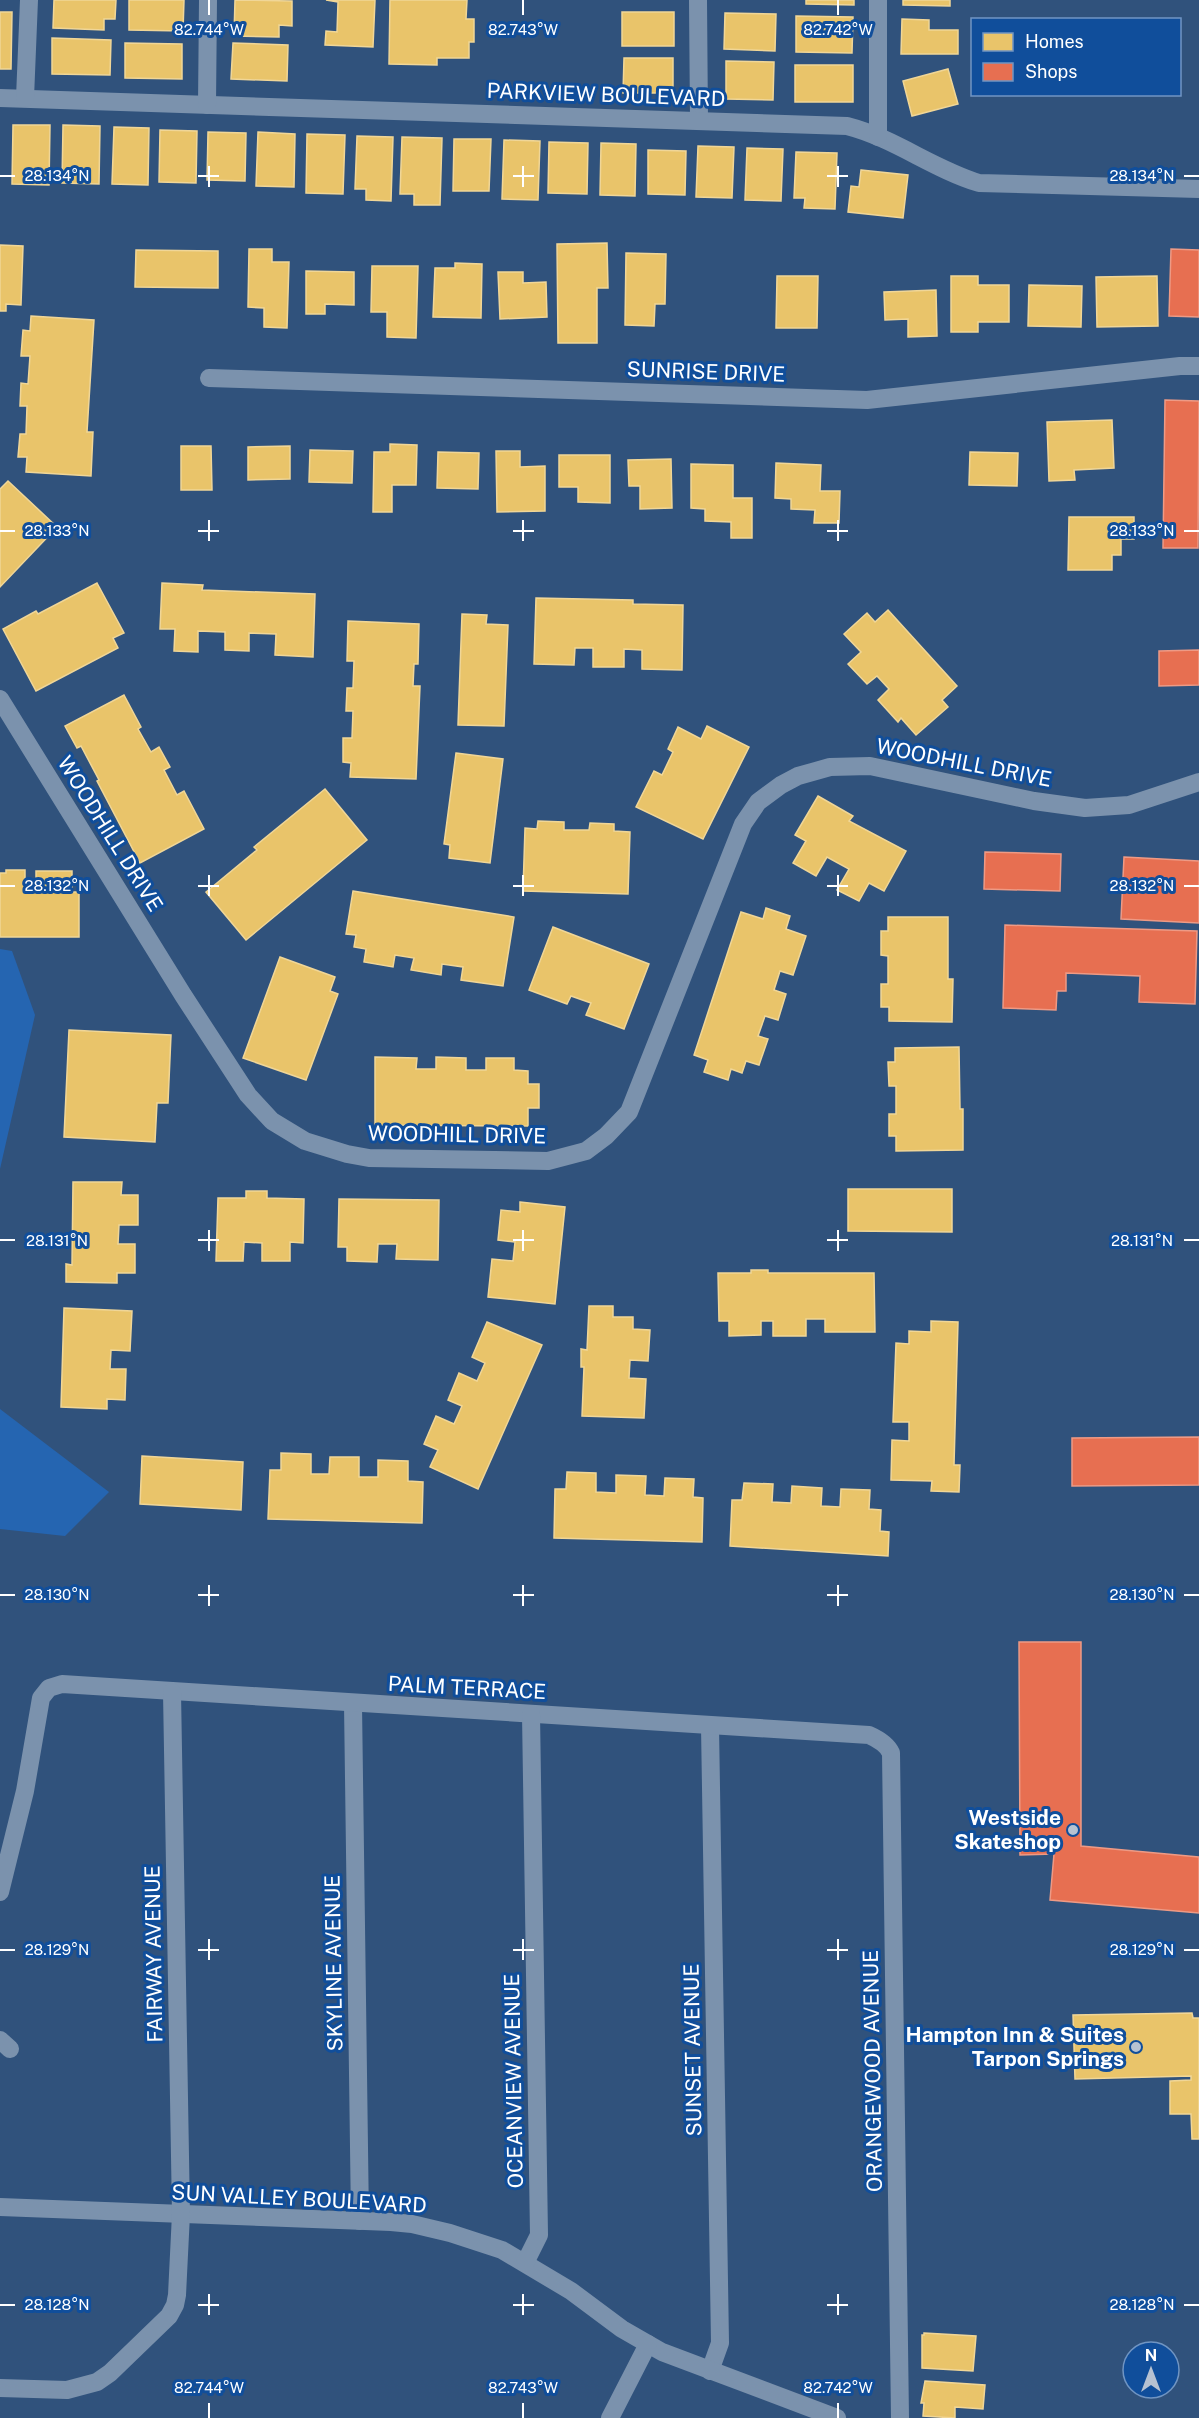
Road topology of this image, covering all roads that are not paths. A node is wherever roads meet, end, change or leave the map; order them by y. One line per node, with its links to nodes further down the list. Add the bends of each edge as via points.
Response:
1 (29, 0): 6 (street)
2 (208, 0): 7 (street)
3 (698, 0): 8 (street)
4 (878, 0): 9 (street)
5 (0, 98): 6 (street, PARKVIEW BOULEVARD)
6 (25, 98): 7 (street, PARKVIEW BOULEVARD)
7 (207, 105): 8 (street, PARKVIEW BOULEVARD)
8 (699, 120): 9 (street, PARKVIEW BOULEVARD, via 847,126)
9 (878, 137): 10 (street, PARKVIEW BOULEVARD, via 979,183)
10 (1199, 189)
11 (1199, 366): 12 (street, SUNRISE DRIVE, via 867,400)
12 (209, 378)
13 (0, 699): 14 (street, WOODHILL DRIVE, via 248,1095 272,1121 305,1141 369,1158 548,1161 586,1151 606,1136 629,1112 743,824 758,802 798,776 830,767 870,766 1085,808 1129,806)
14 (1199, 782)
15 (172, 1692): 16 (street, PALM TERRACE); 20 (street, PALM TERRACE, via 62,1684 49,1688 41,1698 26,1791); 22 (street, FAIRWAY AVENUE)
16 (353, 1704): 17 (street, PALM TERRACE); 23 (street, SKYLINE AVENUE)
17 (531, 1714): 18 (street, PALM TERRACE); 24 (street, OCEANVIEW AVENUE, via 539,2235)
18 (710, 1726): 19 (street, PALM TERRACE); 26 (street, SUNSET AVENUE, via 720,2343)
19 (869, 1735): 30 (street, ORANGEWOOD AVENUE, via 891,1753)
20 (0, 1892)
21 (0, 2207): 22 (street, SUN VALLEY BOULEVARD)
22 (181, 2214): 23 (street, SUN VALLEY BOULEVARD); 27 (street, FAIRWAY AVENUE, via 175,2305 169,2316 110,2373 97,2382 67,2390)
23 (360, 2221): 24 (street, SUN VALLEY BOULEVARD, via 412,2224 450,2233 502,2250)
24 (525, 2264): 25 (street, SUN VALLEY BOULEVARD)
25 (648, 2344): 26 (street, SUN VALLEY BOULEVARD); 28 (street)
26 (710, 2371): 29 (street, SUN VALLEY BOULEVARD)
27 (0, 2388)
28 (610, 2418)
29 (837, 2418)
30 (900, 2418)

